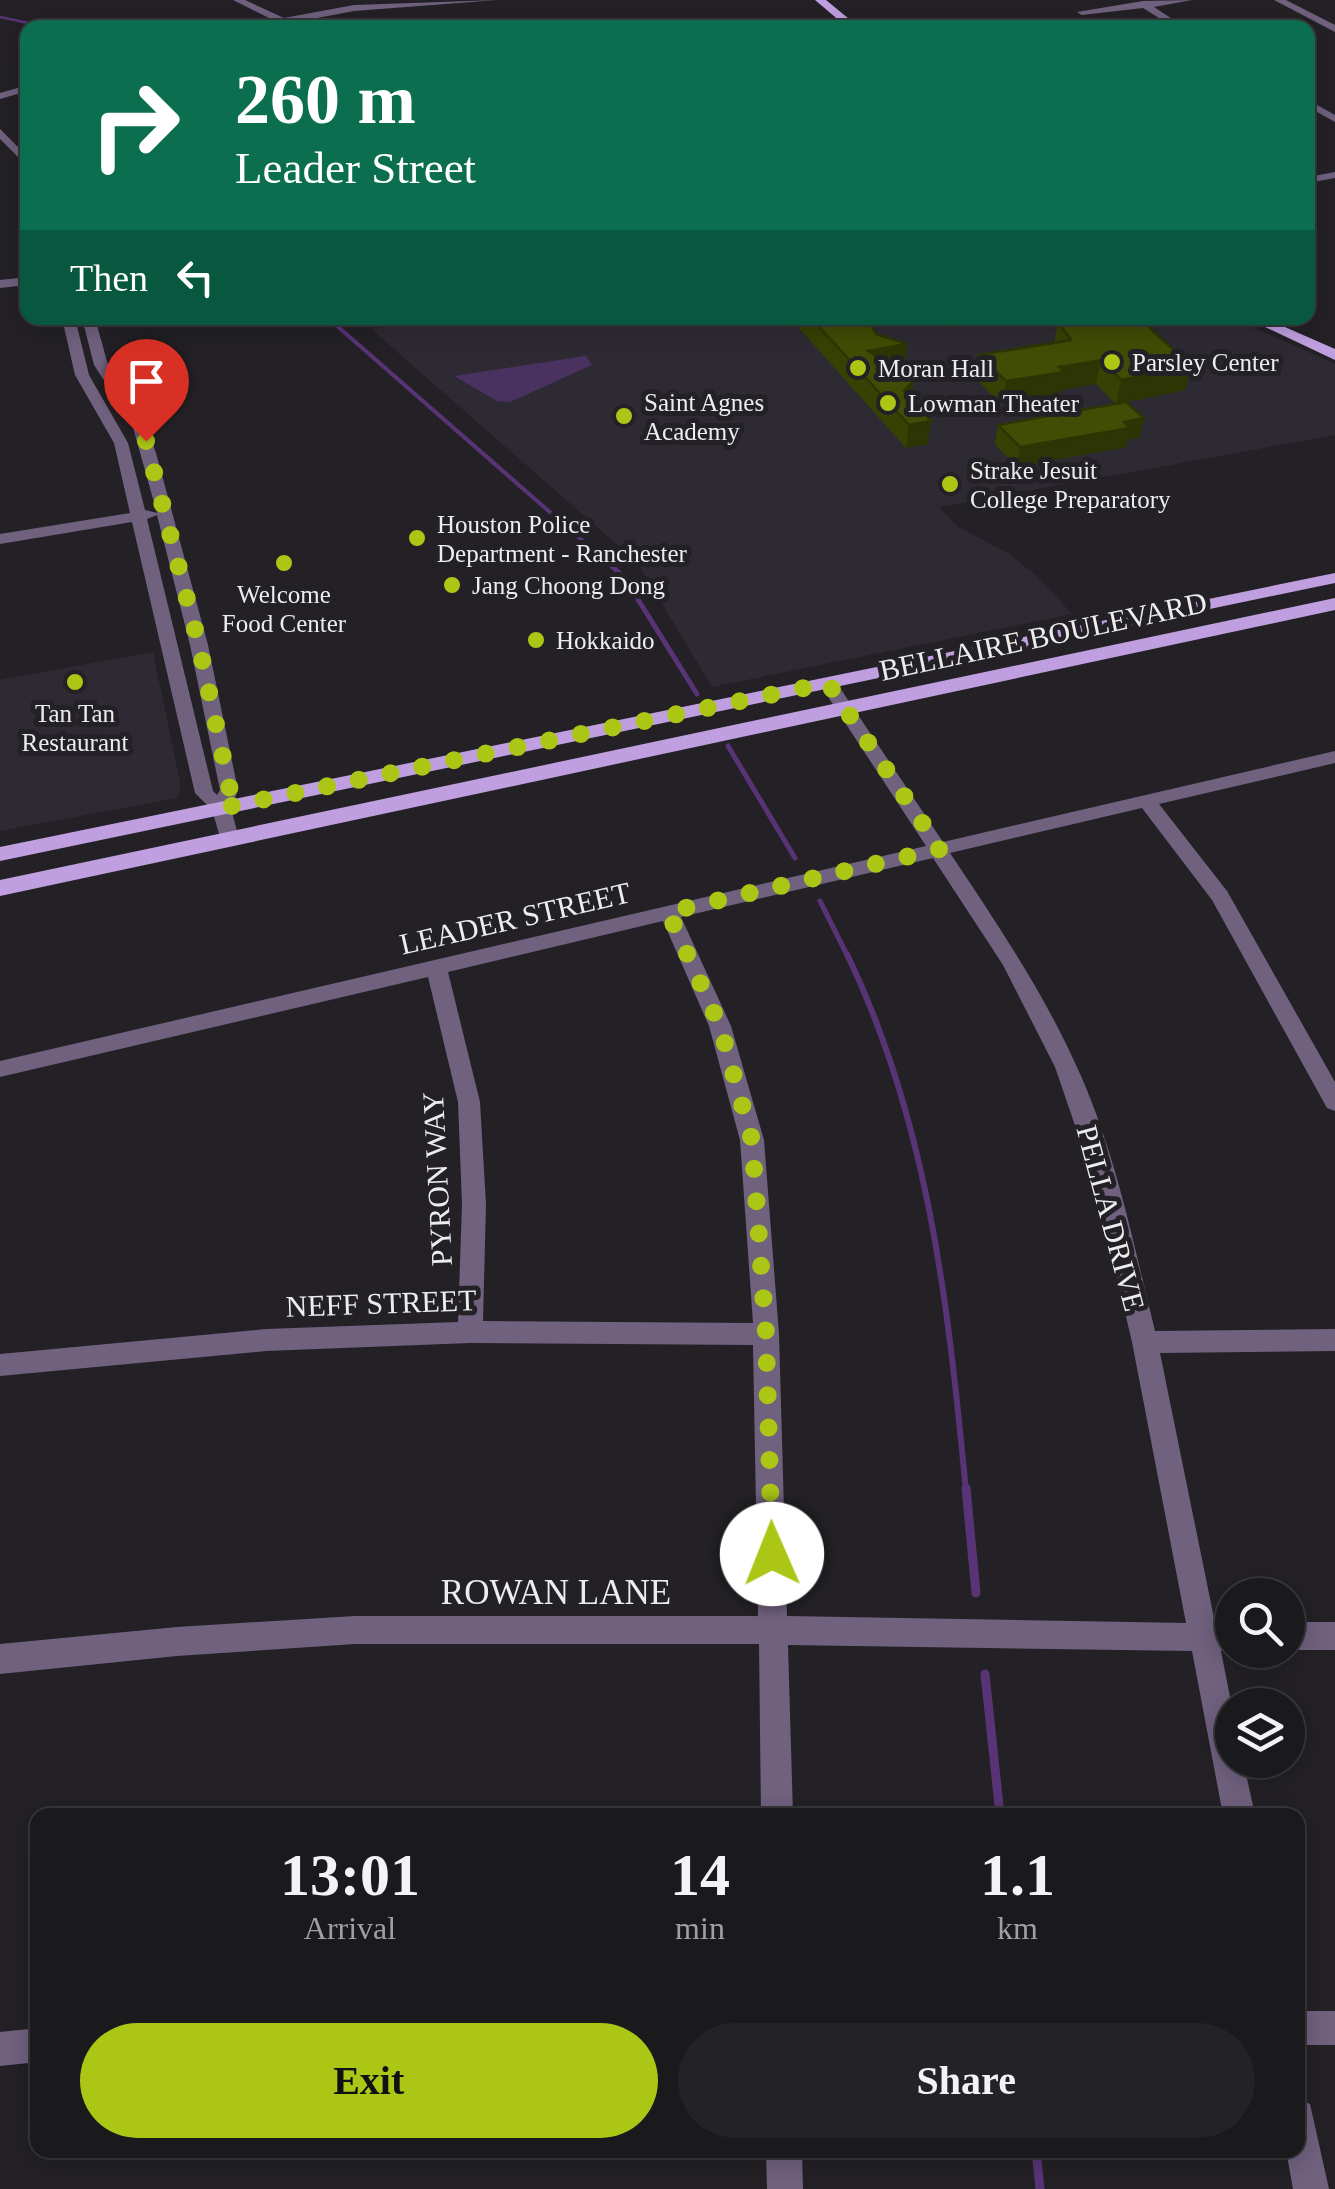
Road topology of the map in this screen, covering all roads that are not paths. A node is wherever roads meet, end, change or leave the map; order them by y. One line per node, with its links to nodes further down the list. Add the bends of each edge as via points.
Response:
1 (238, 0): 8 (street)
2 (493, 0): 8 (street, via 386,5)
3 (1187, 0): 6 (street)
4 (1279, 0): 11 (street)
5 (814, 2): 9 (main road)
6 (1140, 2): 7 (street); 10 (street)
7 (1082, 12)
8 (280, 20)
9 (842, 20)
10 (1169, 20)
11 (1335, 29)
12 (0, 115): 13 (street)
13 (14, 125)
14 (0, 132): 15 (street)
15 (20, 148)
16 (69, 325): 21 (street)
17 (90, 325): 20 (street)
18 (1269, 325): 23 (main road)
19 (1300, 325): 22 (main road)
20 (92, 336): 21 (street); 24 (street, via 101,365)
21 (72, 339): 25 (street, via 82,375)
22 (1335, 340)
23 (1335, 355)
24 (139, 424): 25 (street); 26 (street)
25 (117, 429): 27 (street)
26 (164, 512): 27 (street); 33 (street)
27 (138, 516): 28 (street); 34 (street)
28 (0, 539)
29 (1335, 578): 30 (main road, BELLAIRE BOULEVARD)
30 (1310, 584): 31 (main road); 32 (main road, BELLAIRE BOULEVARD)
31 (1334, 605): 35 (main road, BELLAIRE BOULEVARD)
32 (1070, 633): 35 (main road); 36 (main road, BELLAIRE BOULEVARD)
33 (199, 645): 34 (street); 38 (street)
34 (168, 651): 39 (street)
35 (1091, 656): 37 (main road, BELLAIRE BOULEVARD)
36 (828, 683): 37 (street, PELLA DRIVE); 42 (main road, BELLAIRE BOULEVARD)
37 (846, 710): 43 (main road, BELLAIRE BOULEVARD); 44 (street, PELLA DRIVE)
38 (212, 711): 39 (street); 42 (street, via 230,790)
39 (185, 715): 42 (street, via 205,796)
40 (1335, 757): 41 (street, LEADER STREET)
41 (1146, 801): 44 (street, LEADER STREET); 50 (street, via 1220,896)
42 (222, 808): 43 (street); 45 (main road, BELLAIRE BOULEVARD)
43 (229, 839): 46 (main road, BELLAIRE BOULEVARD)
44 (940, 849): 47 (street, LEADER STREET); 54 (street, PELLA DRIVE, via 1012,962 1066,1067 1106,1181)
45 (0, 854)
46 (0, 888)
47 (668, 912): 48 (street, LEADER STREET); 52 (street, via 720,1026 752,1140)
48 (436, 967): 49 (street, LEADER STREET); 51 (street, PYRON WAY, via 469,1102)
49 (0, 1069)
50 (1335, 1102)
51 (470, 1332): 52 (street, NEFF STREET); 55 (street, NEFF STREET, via 266,1340)
52 (766, 1334): 57 (street)
53 (1335, 1340): 54 (street)
54 (1145, 1342): 56 (street, PELLA DRIVE)
55 (0, 1365)
56 (1215, 1625)
57 (774, 1629): 60 (street, ROWAN LANE); 61 (street, ROWAN LANE, via 354,1630); 63 (street)
58 (1305, 1636): 59 (street)
59 (1335, 1636)
60 (1215, 1637)
61 (0, 1659)
62 (1222, 1668): 64 (street, PELLA DRIVE)
63 (778, 1808)
64 (1238, 1808)
65 (1305, 2028): 66 (street)
66 (1335, 2028)
67 (30, 2046): 68 (street)
68 (0, 2049)
69 (1305, 2155): 72 (street)
70 (784, 2158): 71 (street)
71 (784, 2189)
72 (1311, 2189)

